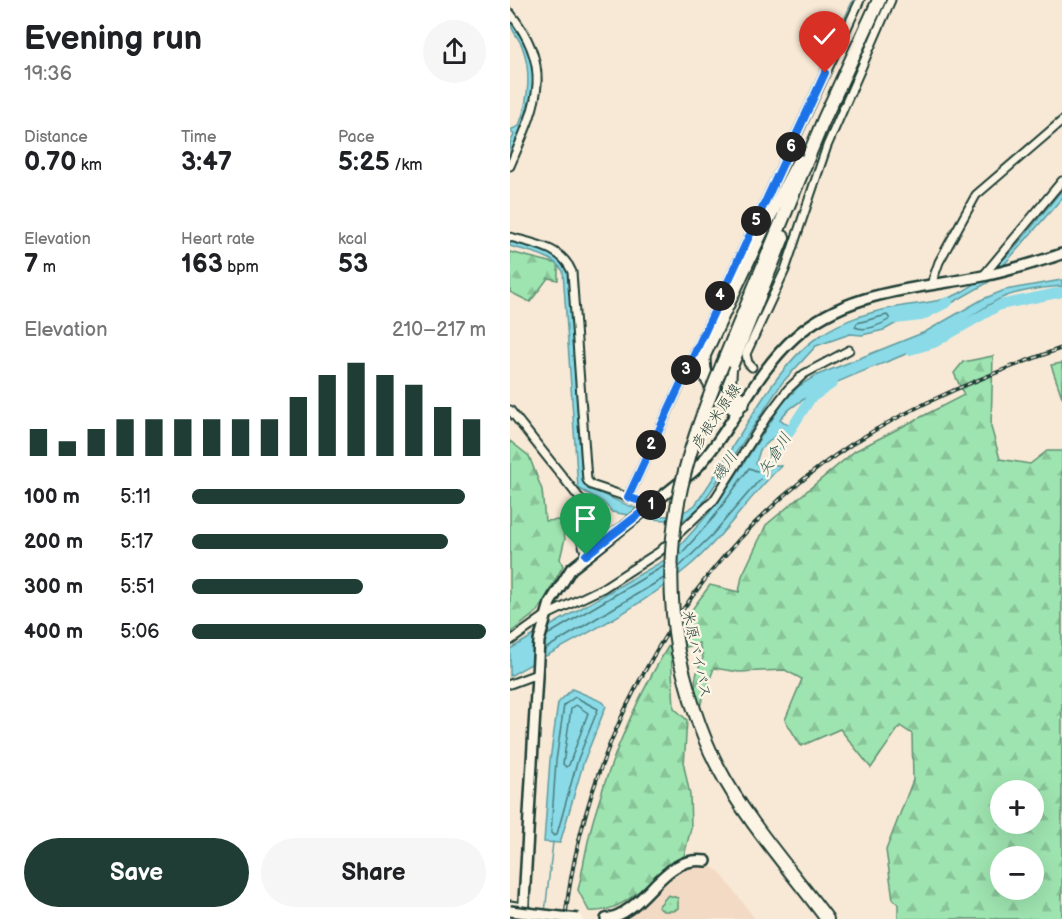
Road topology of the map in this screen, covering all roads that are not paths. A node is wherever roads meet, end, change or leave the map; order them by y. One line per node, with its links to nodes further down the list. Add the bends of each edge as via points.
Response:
1 (860, 0): 18 (street)
2 (879, 0): 5 (highway, 米原バイパス)
3 (891, 0): 15 (street, via 827,146 785,270 746,354)
4 (510, 13): 8 (street, via 531,44 537,73 532,116)
5 (824, 119): 7 (highway, 米原バイパス); 16 (highway, via 764,229 706,350 703,364 707,382 717,395)
6 (1062, 122): 13 (street, via 976,195 939,262)
7 (807, 161): 16 (highway, via 777,255 730,369 729,386); 34 (highway, 米原バイパス, bridge, via 696,429 676,501 670,566 678,652 699,725 717,766 742,806)
8 (510, 166)
9 (1062, 182): 12 (street)
10 (510, 237): 18 (street, via 549,248 569,263 574,280 586,480)
11 (1062, 254): 12 (main road, 彦根米原線)
12 (983, 276): 13 (main road, 彦根米原線)
13 (931, 285): 16 (main road, 彦根米原線, via 873,296 820,317 775,358)
14 (849, 350): 21 (street, via 819,365 788,389 714,500 659,552)
15 (752, 367)
16 (740, 407): 19 (main road, 彦根米原線, via 694,471)
17 (510, 410): 20 (street, via 581,500 585,514 578,530)
18 (628, 497): 19 (street)
19 (649, 506): 20 (main road, 彦根米原線)
20 (586, 555): 21 (main road, 彦根米原線, via 563,580)
21 (544, 619): 22 (street); 23 (main road, 彦根米原線)
22 (510, 641)
23 (537, 671): 24 (street); 27 (main road, 彦根米原線)
24 (510, 684)
25 (706, 861): 33 (main road, via 678,864 629,908)
26 (510, 905): 27 (street)
27 (523, 907): 31 (main road, 彦根米原線)
28 (510, 911): 32 (main road, bridge)
29 (510, 918): 30 (street)
30 (515, 919)
31 (523, 919)
32 (578, 919)
33 (606, 919)
34 (827, 919)

